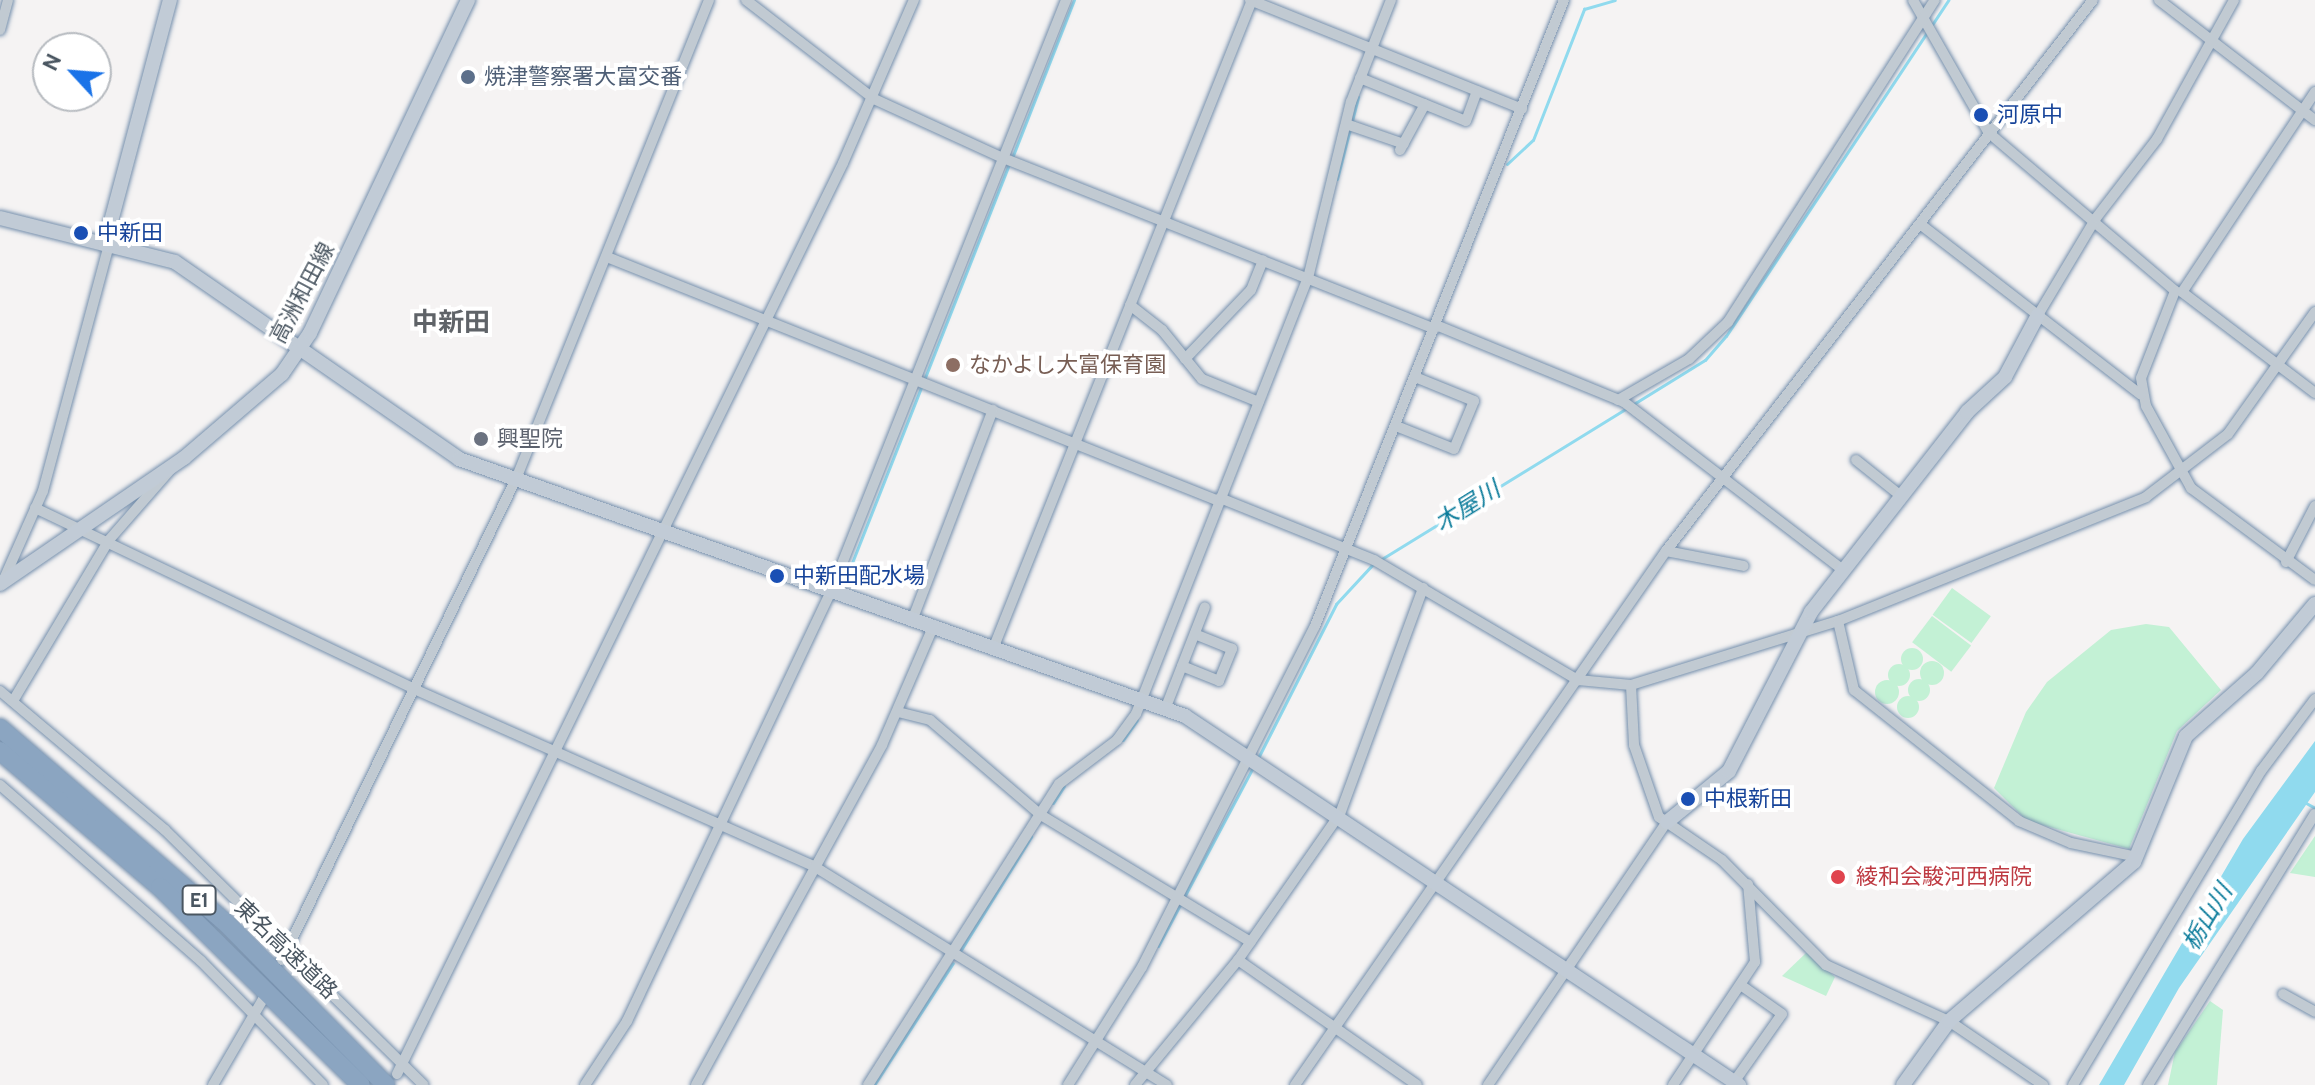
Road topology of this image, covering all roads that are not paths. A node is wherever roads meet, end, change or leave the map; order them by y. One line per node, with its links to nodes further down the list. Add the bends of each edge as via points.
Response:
1 (8, 0): 17 (street)
2 (170, 0): 35 (street)
3 (468, 0): 45 (street, 高洲和田線)
4 (709, 0): 36 (street)
5 (746, 0): 23 (street)
6 (914, 0): 23 (street)
7 (1066, 0): 30 (street)
8 (1251, 0): 19 (street); 33 (street)
9 (1391, 0): 19 (street)
10 (1564, 0): 25 (street)
11 (1913, 0): 16 (street)
12 (1935, 0): 16 (street)
13 (2093, 0): 29 (street)
14 (2159, 0): 18 (street)
15 (2234, 0): 18 (street)
16 (1923, 19): 29 (street); 52 (street, via 1728,322 1689,359)
17 (0, 30)
18 (2210, 40): 26 (street); 32 (street, via 2157,139)
19 (1375, 50): 20 (street); 21 (street)
20 (1363, 80): 24 (street); 28 (street)
21 (1477, 91): 24 (street, via 1466,121); 25 (street)
22 (2315, 92): 26 (street)
23 (874, 99): 30 (street); 43 (street)
24 (1425, 104): 28 (street, via 1402,147)
25 (1522, 109): 44 (street)
26 (2304, 111): 27 (street); 39 (street)
27 (2315, 120)
28 (1349, 125): 38 (street)
29 (1989, 133): 32 (street); 34 (street)
30 (1003, 158): 33 (street); 49 (street)
31 (0, 218): 35 (street)
32 (2096, 218): 39 (street); 42 (street)
33 (1164, 221): 37 (street); 40 (street)
34 (1920, 224): 42 (street); 60 (street)
35 (107, 244): 45 (street, via 175,262); 65 (street)
36 (607, 257): 43 (street); 61 (street)
37 (1263, 260): 38 (street); 46 (street, via 1251,290)
38 (1311, 279): 44 (street); 53 (street)
39 (2179, 294): 47 (street); 51 (street, via 2141,378)
40 (1130, 305): 46 (street); 56 (street)
41 (2315, 312): 47 (street)
42 (2038, 315): 51 (street); 62 (street, via 2005,377 1967,412)
43 (763, 319): 49 (street); 67 (street)
44 (1435, 327): 48 (street); 52 (street)
45 (298, 351): 58 (street, 高洲和田線, via 254,403); 61 (street, via 441,451)
46 (1185, 359): 53 (street, via 1202,379)
47 (2275, 363): 50 (street); 59 (street, via 2228,434)
48 (1415, 377): 55 (street); 55 (street, via 1474,401 1454,449)
49 (916, 379): 54 (street); 77 (street)
50 (2315, 393)
51 (2141, 395): 59 (street)
52 (1621, 401): 60 (street)
53 (1259, 402): 63 (street)
54 (993, 410): 56 (street); 80 (street)
55 (1396, 426): 69 (street)
56 (1075, 443): 63 (street); 85 (street)
57 (1856, 460): 62 (street)
58 (173, 466): 66 (street, 高洲和田線); 68 (street)
59 (2181, 471): 71 (street, via 2191,488); 81 (street, via 2086,525)
60 (1721, 477): 70 (street); 73 (street)
61 (516, 479): 67 (street); 89 (street)
62 (1901, 496): 73 (street)
63 (1222, 500): 69 (street); 91 (street)
64 (2315, 506): 71 (street)
65 (35, 508): 66 (street); 75 (street)
66 (78, 527): 68 (street); 75 (street, 高洲和田線)
67 (666, 531): 77 (street); 97 (street)
68 (109, 540): 89 (street); 93 (street)
69 (1347, 549): 76 (street); 99 (street)
70 (1666, 551): 72 (street); 87 (street)
71 (2286, 562): 74 (street)
72 (1744, 566)
73 (1843, 570): 83 (street)
74 (2315, 580)
75 (2, 581)
76 (1423, 588): 87 (street); 101 (street)
77 (832, 589): 80 (street); 105 (street)
78 (2315, 604): 106 (street, via 2257,673 2186,736)
79 (1205, 607): 84 (street)
80 (913, 618): 82 (street)
81 (1838, 621): 83 (street); 106 (street, via 1854,690 2019,821 2071,843)
82 (934, 625): 85 (street); 95 (street)
83 (1801, 630): 88 (street); 104 (street, via 1729,771)
84 (1195, 634): 86 (street); 86 (street, via 1232,649 1219,681)
85 (995, 644): 91 (street)
86 (1182, 666): 94 (street)
87 (1578, 680): 88 (street); 108 (street)
88 (1631, 685): 104 (street, via 1634,745)
89 (414, 689): 97 (street); 112 (street)
90 (0, 691): 93 (street)
91 (1144, 696): 94 (street); 103 (street, via 1129,729 1068,774)
92 (2315, 699): 146 (street, via 2261,771)
93 (13, 701): 112 (street)
94 (1166, 707): 99 (street)
95 (898, 712): 103 (street, via 930,720); 107 (street)
96 (0, 728): 128 (highway, 東名高速道路 / E1, via 227,924)
97 (557, 750): 105 (street); 126 (street)
98 (0, 751): 132 (highway, 東名高速道路 / E1, via 160,887)
99 (1256, 758): 101 (street); 110 (street)
100 (0, 785): 121 (street)
101 (1340, 814): 108 (street); 111 (street)
102 (2315, 814): 147 (street)
103 (1041, 815): 110 (street); 113 (street)
104 (1667, 822): 109 (street); 116 (street)
105 (719, 823): 107 (street); 134 (street, via 627,1021)
106 (2137, 857): 122 (street)
107 (815, 867): 113 (street); 135 (street)
108 (1438, 884): 116 (street); 123 (street)
109 (1748, 884): 117 (street, via 1755,962); 122 (street, via 1826,965)
110 (1183, 897): 111 (street); 124 (street)
111 (1251, 942): 115 (street)
112 (289, 946): 114 (street); 126 (street)
113 (952, 956): 124 (street); 136 (street)
114 (282, 960)
115 (1238, 960): 123 (street); 127 (street)
116 (1566, 972): 125 (street); 142 (street)
117 (1742, 986): 125 (street); 129 (street, via 1782,1014)
118 (2283, 994): 120 (street)
119 (263, 999): 121 (street)
120 (2315, 1012)
121 (255, 1013): 130 (street); 131 (street)
122 (1949, 1021): 144 (street); 145 (street)
123 (1336, 1029): 140 (street); 141 (street)
124 (1096, 1046): 127 (street); 137 (street)
125 (1691, 1059): 129 (street); 143 (street)
126 (403, 1063): 128 (street); 133 (street)
127 (1145, 1073): 138 (street); 139 (street)
128 (392, 1079)
129 (1736, 1084)
130 (213, 1085)
131 (323, 1085)
132 (361, 1085)
133 (424, 1085)
134 (585, 1085)
135 (696, 1085)
136 (868, 1085)
137 (1068, 1085)
138 (1135, 1085)
139 (1167, 1085)
140 (1295, 1085)
141 (1417, 1085)
142 (1488, 1085)
143 (1673, 1085)
144 (1903, 1085)
145 (2043, 1085)
146 (2073, 1085)
147 (2148, 1085)

